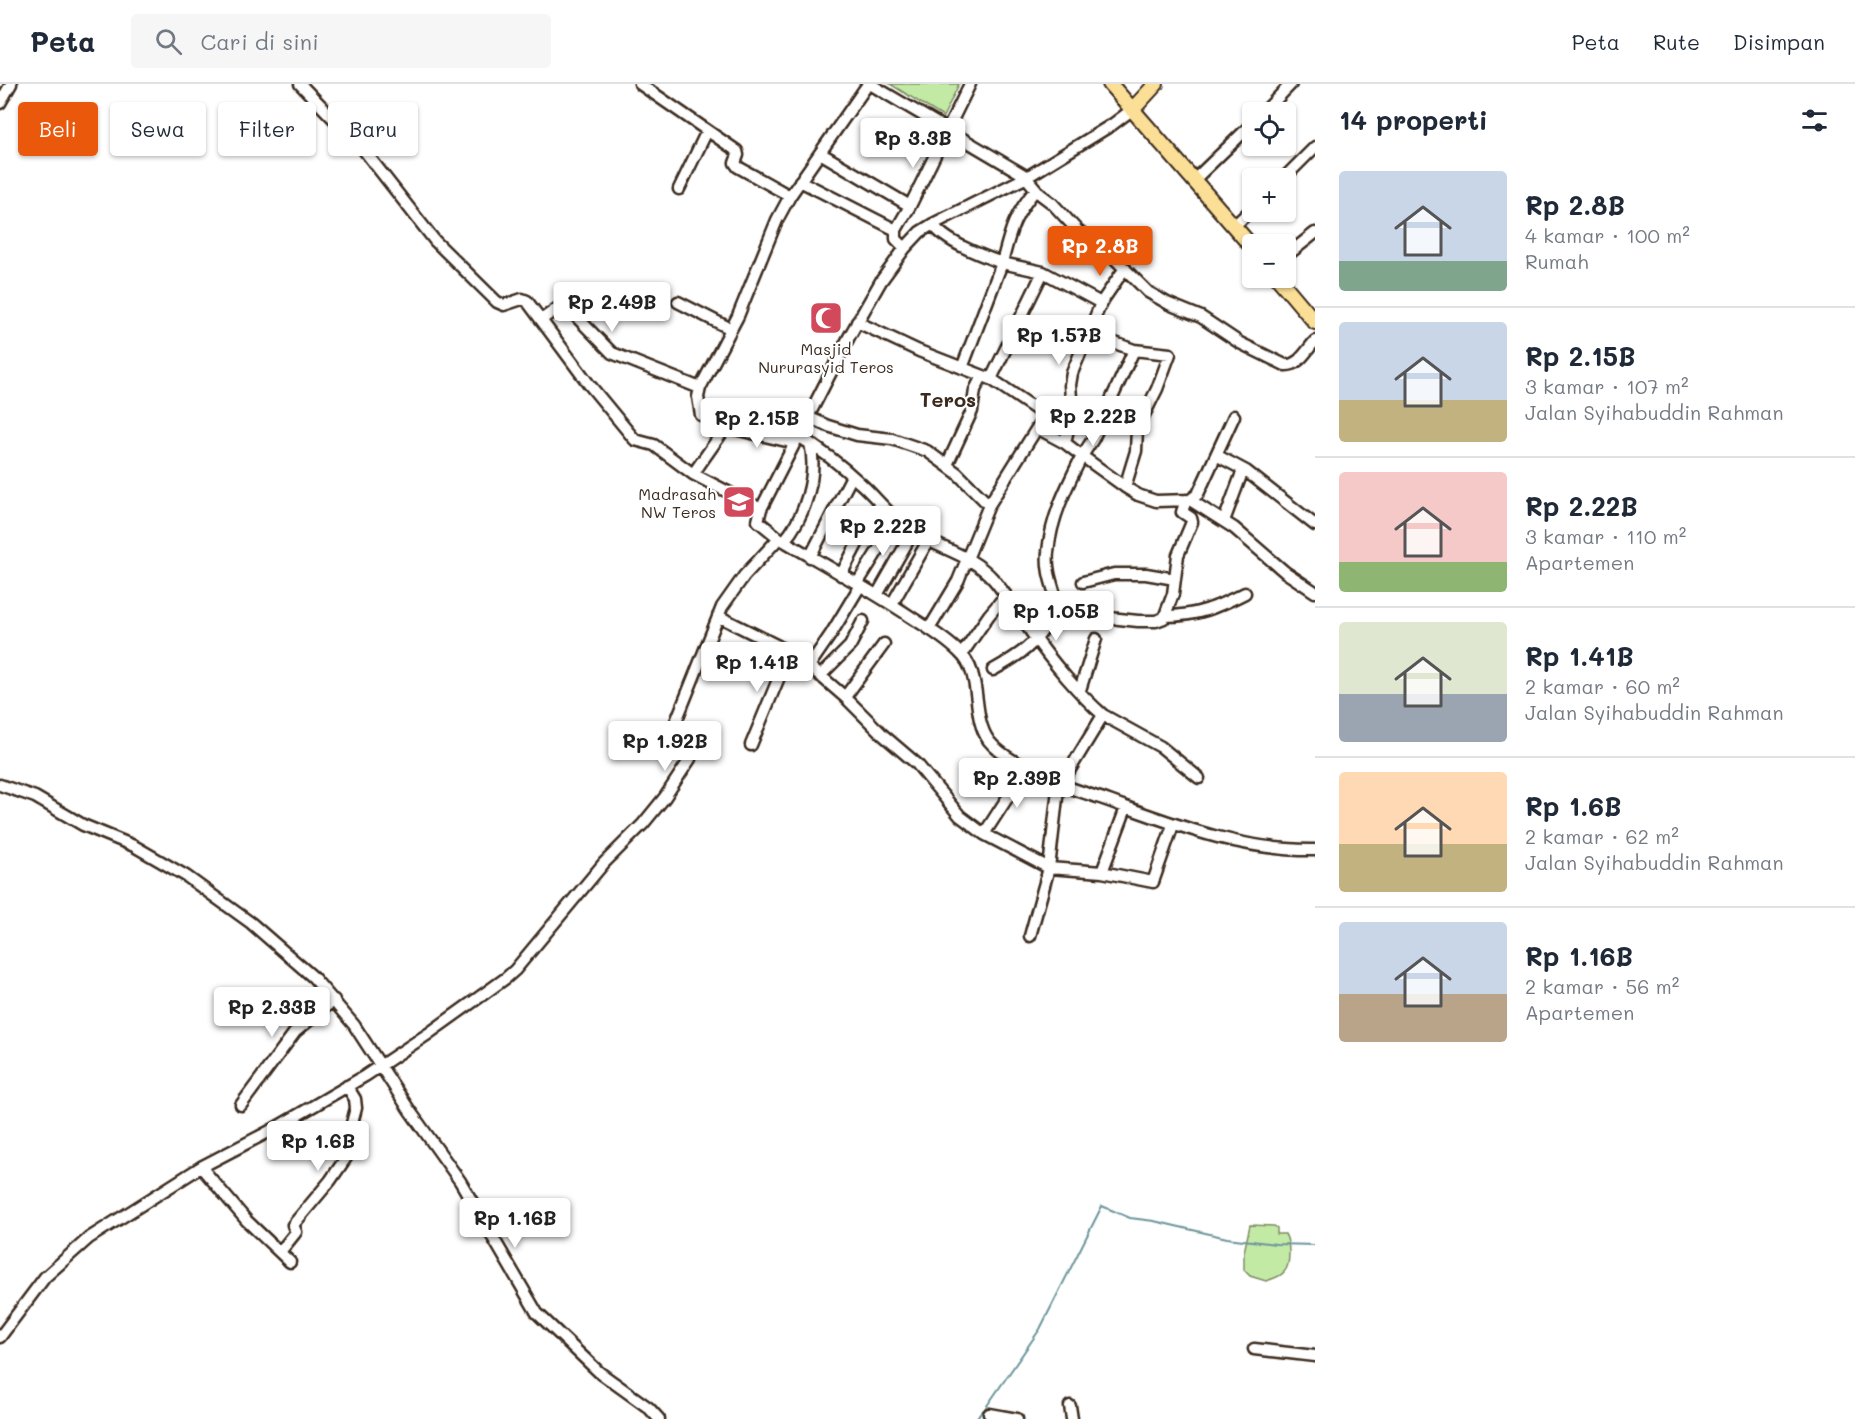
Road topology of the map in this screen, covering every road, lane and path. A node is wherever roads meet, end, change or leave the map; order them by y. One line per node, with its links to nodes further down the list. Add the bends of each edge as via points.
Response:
1 (11, 84): 10 (street)
2 (300, 84): 39 (street, via 363,149 435,241 497,302 504,305 526,300)
3 (640, 84): 13 (street)
4 (869, 84): 12 (street); 15 (street)
5 (970, 84): 12 (street)
6 (1110, 84): 11 (main road)
7 (1156, 84): 11 (main road)
8 (1291, 84): 9 (street)
9 (1274, 102)
10 (0, 103)
11 (1134, 110): 18 (street); 19 (main road)
12 (948, 128): 18 (street); 24 (street)
13 (707, 131): 21 (street); 23 (street, via 737,151 735,165)
14 (1242, 134): 19 (street)
15 (820, 153): 20 (street); 24 (street)
16 (1312, 155): 17 (street)
17 (1296, 168)
18 (1027, 177): 22 (street); 26 (street)
19 (1194, 180): 27 (main road)
20 (800, 181): 23 (street); 28 (street)
21 (680, 189)
22 (1036, 189): 33 (street, via 1017,214); 34 (street, via 1082,235)
23 (790, 196): 42 (street)
24 (910, 206): 28 (street)
25 (1242, 218): 27 (street)
26 (933, 224): 31 (street); 33 (street, via 954,241)
27 (1234, 226): 30 (main road)
28 (896, 230): 31 (street, via 896,239)
29 (1315, 233): 32 (street)
30 (1242, 235)
31 (905, 248): 40 (street)
32 (1296, 248)
33 (1002, 263): 35 (street); 46 (street)
34 (1125, 268): 38 (street); 44 (street, via 1155,297 1202,317 1240,343 1285,365 1297,363)
35 (1043, 272): 38 (street); 47 (street)
36 (1286, 288): 41 (main road)
37 (678, 302): 42 (street)
38 (1101, 303): 43 (street)
39 (541, 320): 48 (street, via 565,305 612,353); 60 (street, via 635,440 654,445)
40 (858, 322): 46 (street); 50 (street)
41 (1315, 322)
42 (731, 329): 48 (street)
43 (1088, 333): 45 (street); 55 (street, via 1072,373 1072,411)
44 (1315, 341)
45 (1134, 350): 57 (street); 62 (street, via 1170,356 1137,429 1136,451)
46 (962, 368): 47 (street)
47 (987, 377): 52 (street, via 1043,414); 58 (street, via 975,390 972,411)
48 (700, 388): 51 (street, via 701,415)
49 (1234, 416): 56 (street)
50 (808, 417): 53 (street); 58 (street, via 857,435 901,441 927,451)
51 (726, 427): 53 (street); 60 (street)
52 (1037, 428): 55 (street); 65 (street)
53 (797, 439): 54 (street); 66 (street)
54 (810, 443): 61 (street); 71 (street, via 813,466 805,501 796,525)
55 (1065, 443): 57 (street)
56 (1216, 454): 59 (street); 63 (street, via 1198,494)
57 (1082, 456): 62 (street); 84 (street, via 1058,509 1048,545 1047,569 1057,602)
58 (947, 465): 65 (street)
59 (1243, 470): 68 (street); 69 (street)
60 (693, 474): 66 (street)
61 (852, 476): 64 (street); 73 (street)
62 (1125, 487): 63 (street, via 1156,501)
63 (1188, 500): 68 (street); 76 (street, via 1182,512 1192,522 1178,555)
64 (880, 504): 67 (street); 75 (street)
65 (989, 505): 74 (street)
66 (761, 509): 71 (street, via 758,521)
67 (897, 520): 70 (street); 78 (street)
68 (1224, 521): 79 (street)
69 (1315, 525)
70 (913, 532): 72 (street); 81 (street)
71 (782, 540): 73 (street); 85 (street, via 744,576)
72 (928, 542): 74 (street); 83 (street)
73 (810, 557): 75 (street)
74 (969, 558): 82 (street); 88 (street)
75 (841, 575): 78 (street)
76 (1175, 579): 77 (street, via 1114,574); 86 (street)
77 (1083, 582)
78 (859, 585): 81 (street); 94 (street)
79 (1315, 592)
80 (1245, 593): 86 (street, via 1202,613)
81 (877, 595): 83 (street)
82 (1006, 595): 90 (street); 93 (street)
83 (892, 604): 88 (street)
84 (1055, 611): 86 (street, via 1080,618 1138,621 1162,620); 90 (street)
85 (718, 616): 92 (street); 113 (street, via 672,733 675,741 690,749 692,755 665,797 515,970)
86 (1165, 616)
87 (863, 621): 96 (street, via 849,646)
88 (929, 629): 93 (street)
89 (1096, 639): 97 (street)
90 (1037, 640): 95 (street); 97 (street)
91 (884, 644): 98 (street)
92 (789, 652): 94 (street); 100 (street)
93 (962, 654): 101 (street, via 971,669 988,740)
94 (809, 666): 96 (street)
95 (993, 670)
96 (820, 676): 98 (street)
97 (1080, 690): 99 (street)
98 (845, 697): 107 (street, via 917,764 960,816)
99 (1103, 715): 102 (street, via 1161,747); 104 (street)
100 (751, 745)
101 (1026, 769): 104 (street); 107 (street)
102 (1199, 778)
103 (0, 785): 112 (street, via 35,797 186,876 294,959)
104 (1060, 785): 105 (street); 109 (street)
105 (1126, 808): 106 (street); 110 (street)
106 (1173, 825): 108 (street, via 1239,842); 110 (street, via 1153,883)
107 (984, 834): 109 (street)
108 (1315, 850)
109 (1048, 868): 110 (street); 111 (street)
110 (1102, 872)
111 (1030, 936)
112 (334, 1000): 113 (street); 115 (street, via 295,1032)
113 (380, 1066): 114 (street); 124 (street, via 460,1181 537,1314 599,1372)
114 (347, 1086): 116 (street); 117 (street, via 355,1099 350,1131 354,1146 293,1225 296,1232)
115 (241, 1105)
116 (201, 1167): 117 (street, via 247,1221); 119 (street, via 115,1220 66,1257 45,1276)
117 (280, 1252): 118 (street)
118 (290, 1262)
119 (0, 1337)
120 (1254, 1349): 121 (street)
121 (1315, 1356)
122 (1070, 1406): 126 (street)
123 (989, 1414): 125 (street)
124 (659, 1419)
125 (1017, 1419)
126 (1072, 1419)

